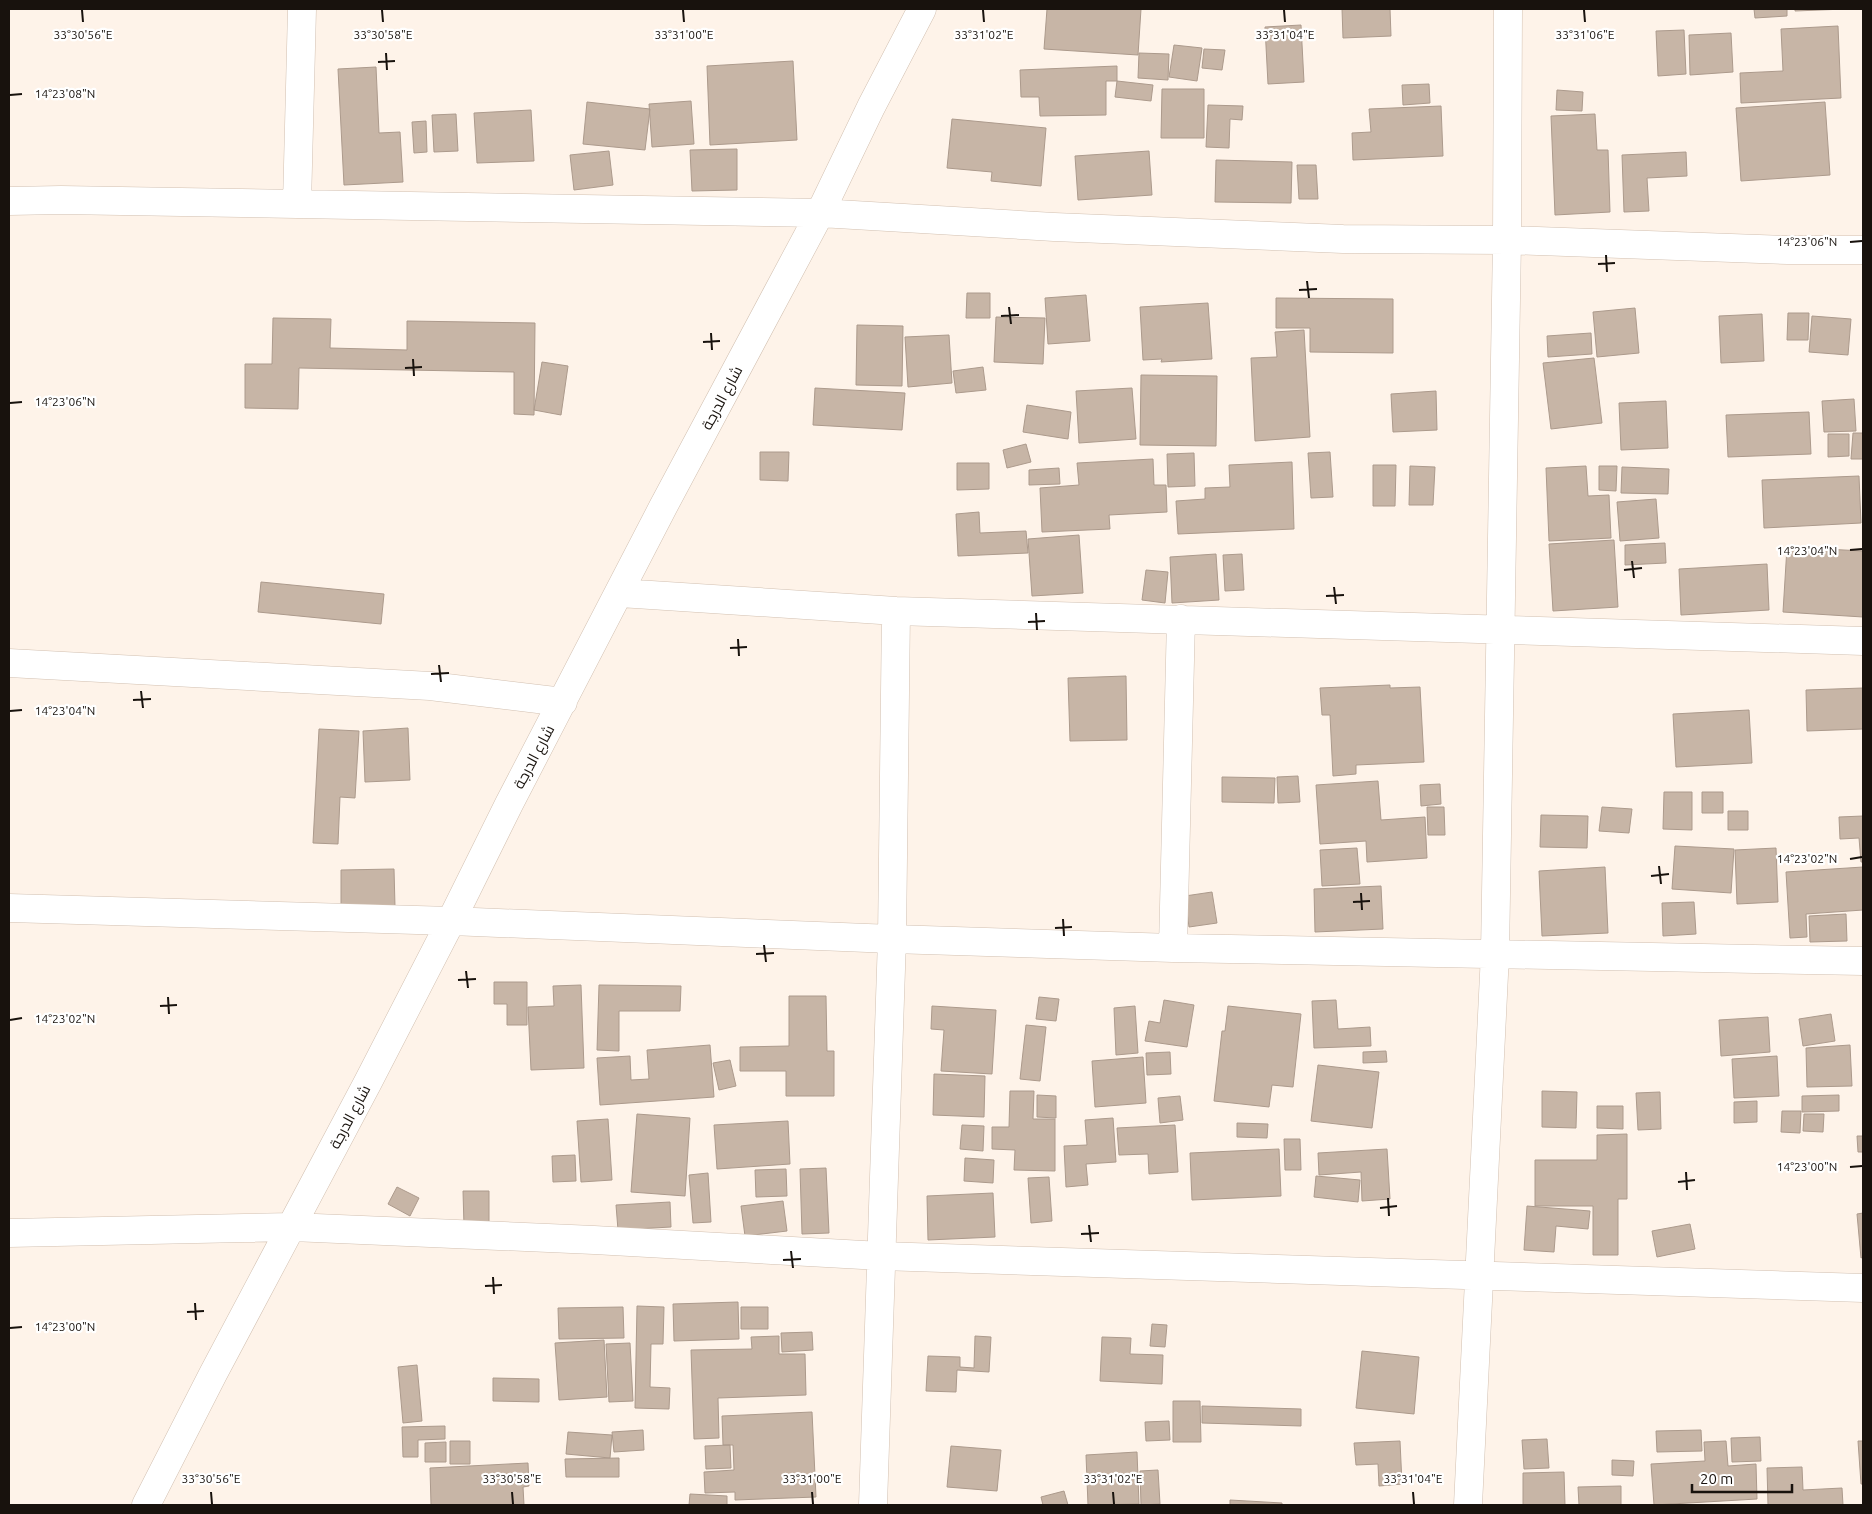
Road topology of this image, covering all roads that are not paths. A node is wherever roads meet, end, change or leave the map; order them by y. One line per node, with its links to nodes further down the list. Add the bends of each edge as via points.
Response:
1 (302, 9): 5 (street)
2 (922, 9): 6 (street, شارع الدرجة)
3 (1508, 9): 7 (street)
4 (9, 201): 5 (street)
5 (297, 204): 6 (street)
6 (820, 213): 7 (street, via 1054,227 1333,238); 9 (street, شارع الدرجة)
7 (1507, 240): 8 (street); 12 (street)
8 (1863, 250)
9 (620, 593): 10 (street); 15 (street, شارع الدرجة)
10 (896, 611): 11 (street); 18 (street)
11 (1181, 619): 12 (street); 19 (street)
12 (1500, 630): 13 (street); 20 (street)
13 (1863, 641)
14 (9, 663): 15 (street, via 430,686)
15 (563, 702): 17 (street, شارع الدرجة)
16 (9, 908): 17 (street)
17 (452, 921): 18 (street); 22 (street, شارع الدرجة)
18 (892, 940): 19 (street); 24 (street)
19 (1173, 948): 20 (street)
20 (1495, 954): 21 (street); 25 (street)
21 (1863, 961)
22 (292, 1227): 23 (street); 24 (street); 27 (street, شارع الدرجة)
23 (9, 1233)
24 (880, 1256): 25 (street); 28 (street)
25 (1480, 1275): 26 (street); 29 (street)
26 (1863, 1288)
27 (146, 1505)
28 (873, 1505)
29 (1468, 1505)

